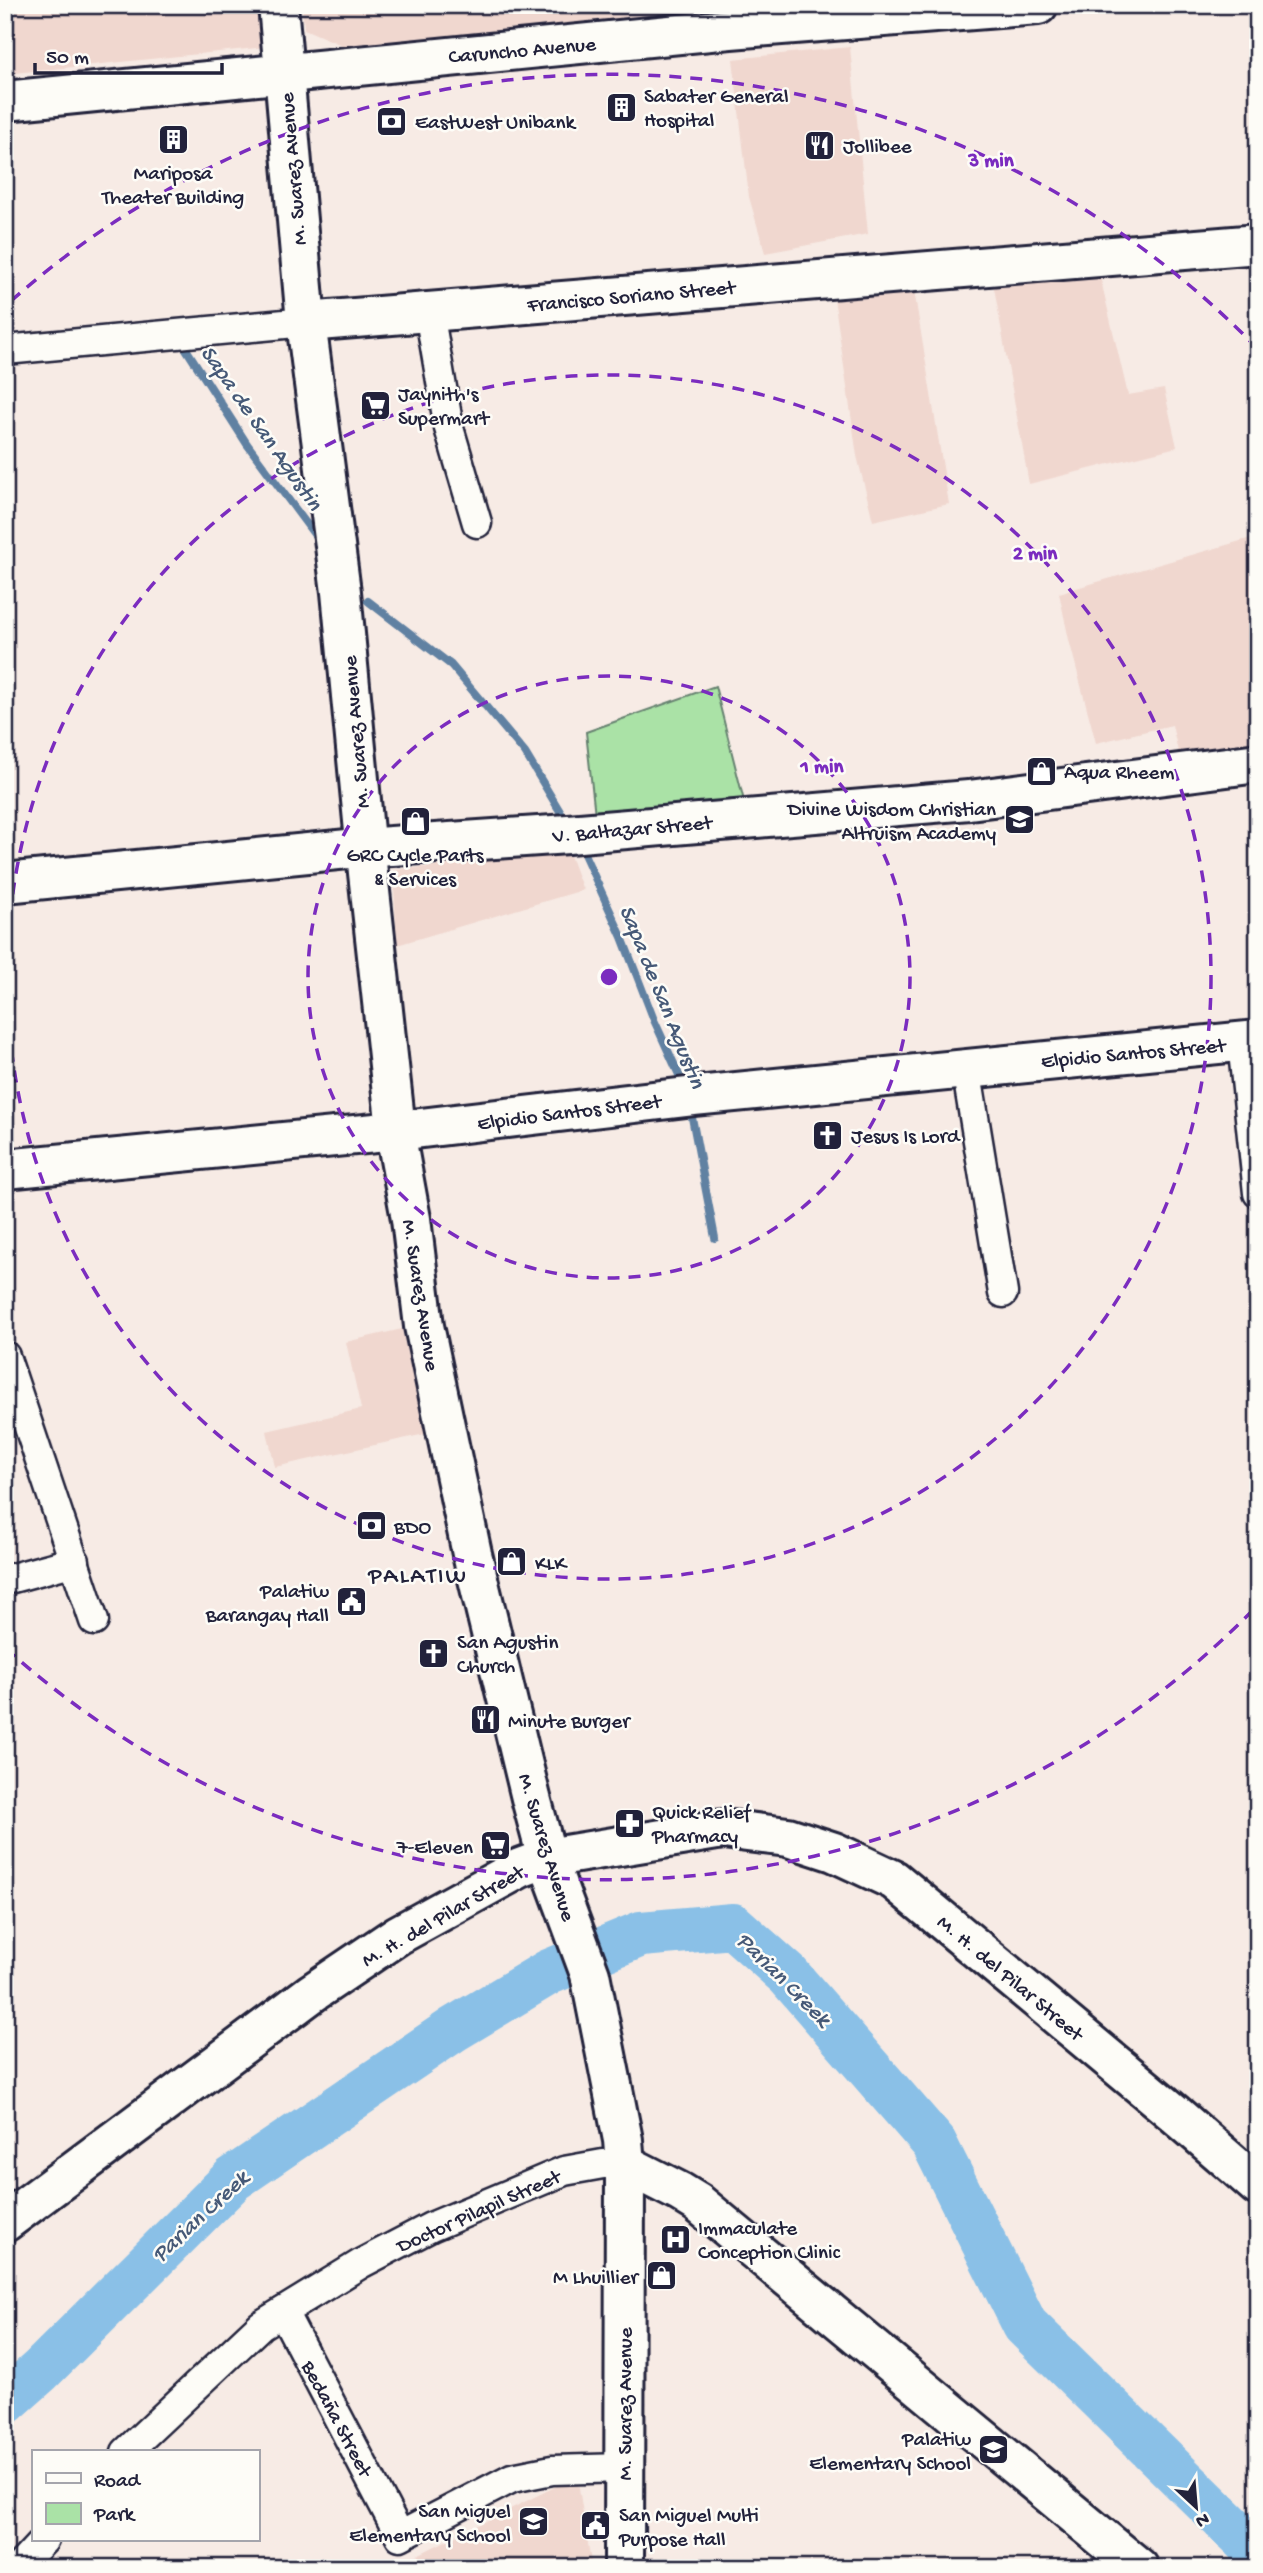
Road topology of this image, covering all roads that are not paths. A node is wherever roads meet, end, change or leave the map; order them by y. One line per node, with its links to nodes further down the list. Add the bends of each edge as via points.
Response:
1 (278, 5): 3 (street, M. Suarez Avenue)
2 (1038, 5): 3 (street, Caruncho Avenue, via 730,29)
3 (283, 73): 4 (street, Caruncho Avenue); 7 (street, M. Suarez Avenue)
4 (5, 101)
5 (1258, 244): 6 (street, Francisco Soriano Street)
6 (429, 312): 7 (street, Francisco Soriano Street); 9 (street, via 449,428)
7 (306, 322): 8 (street, Francisco Soriano Street); 11 (street, M. Suarez Avenue, via 341,592)
8 (5, 350)
9 (477, 523)
10 (1258, 763): 11 (street, V. Baltazar Street, via 969,800)
11 (366, 848): 12 (street, V. Baltazar Street); 15 (street, M. Suarez Avenue)
12 (5, 883)
13 (1250, 1041): 14 (street, Elpidio Santos Street); 17 (street)
14 (966, 1068): 15 (street, Elpidio Santos Street); 18 (street)
15 (396, 1131): 16 (street, Elpidio Santos Street); 24 (street, M. Suarez Avenue, via 425,1334 472,1555)
16 (5, 1168)
17 (1258, 1193)
18 (1003, 1293)
19 (5, 1356): 20 (street)
20 (16, 1423): 21 (street)
21 (75, 1561): 22 (street); 23 (street)
22 (5, 1580)
23 (94, 1621)
24 (547, 1858): 25 (street, M. Suarez Avenue, via 585,1959); 26 (street, M. H. del Pilar Street, via 723,1829 788,1838 834,1852 894,1880); 27 (street, M. H. del Pilar Street, via 520,1868 398,1935 312,1993)
25 (625, 2164): 28 (street, Doctor Pilapil Street, via 564,2171 478,2206 362,2263); 30 (street, M. Suarez Avenue); 34 (street, via 698,2203)
26 (1258, 2186)
27 (5, 2222)
28 (283, 2312): 29 (street, Doctor Pilapil Street, via 261,2325); 30 (street, Bedaña Street, via 400,2536 512,2478 552,2470)
29 (128, 2450)
30 (624, 2468): 33 (street, M. Suarez Avenue)
31 (42, 2542): 32 (street)
32 (18, 2568)
33 (624, 2568)
34 (1139, 2568)

